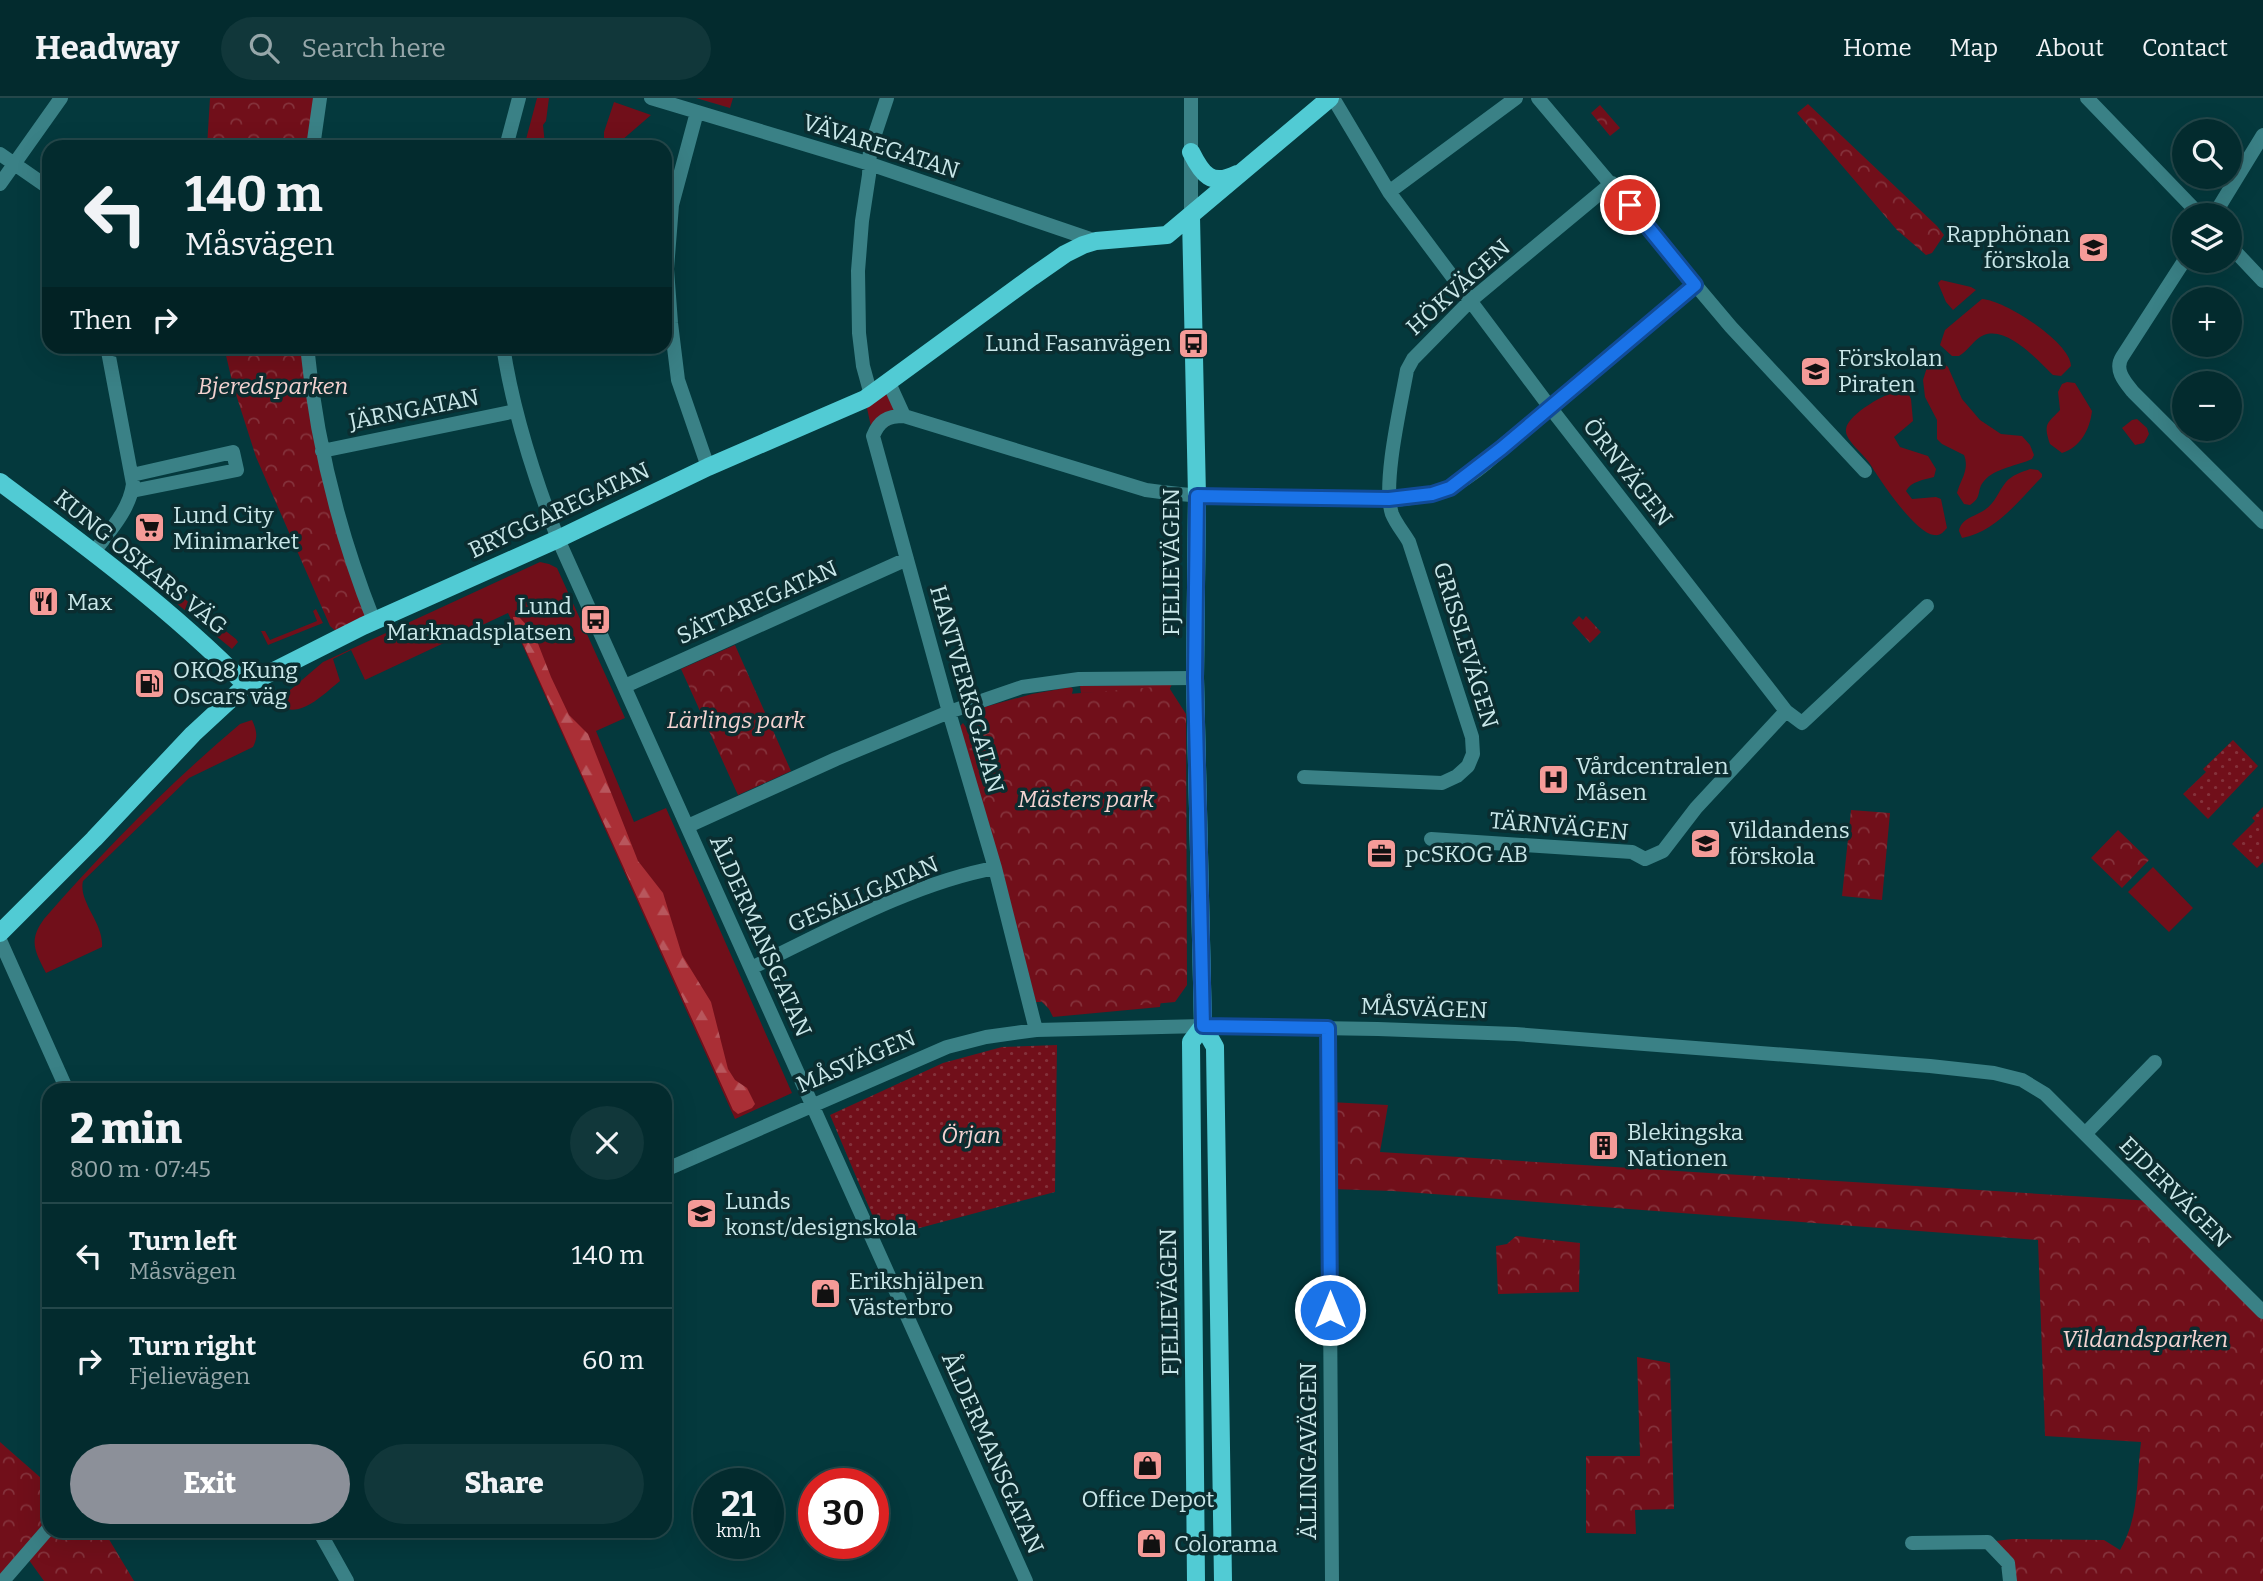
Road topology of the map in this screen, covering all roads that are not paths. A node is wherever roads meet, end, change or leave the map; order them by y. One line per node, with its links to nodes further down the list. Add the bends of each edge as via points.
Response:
1 (61, 98): 17 (street)
2 (320, 98): 13 (street)
3 (519, 98): 14 (street)
4 (651, 98): 11 (street, VÄVAREGATAN)
5 (887, 98): 18 (street, via 870,149)
6 (1191, 98): 15 (street, FJELIEVÄGEN)
7 (1331, 98): 19 (main road, BRYGGAREGATAN); 23 (street, ÖRNVÄGEN)
8 (1516, 98): 23 (street)
9 (1538, 98): 21 (street)
10 (2087, 98): 24 (street)
11 (697, 112): 18 (street, VÄVAREGATAN); 26 (street)
12 (2263, 135): 25 (street)
13 (314, 140)
14 (508, 140)
15 (1191, 152): 19 (main road, via 1204,173 1215,180); 27 (street, FJELIEVÄGEN)
16 (0, 154): 17 (street)
17 (13, 163): 20 (street); 22 (street)
18 (870, 164): 28 (street, VÄVAREGATAN); 39 (street, via 857,304)
19 (1246, 169): 27 (main road, BRYGGAREGATAN)
20 (42, 183)
21 (1612, 183): 32 (street); 33 (street, HÖKVÄGEN)
22 (0, 184)
23 (1389, 192): 33 (street, ÖRNVÄGEN)
24 (2188, 203)
25 (2221, 203)
26 (672, 205)
27 (1191, 217): 28 (main road, BRYGGAREGATAN, via 1167,235); 49 (main road, FJELIEVÄGEN)
28 (1096, 241): 38 (main road, BRYGGAREGATAN, via 1065,254)
29 (2242, 259): 31 (street)
30 (2176, 273): 51 (street, via 2118,363 2119,369 2133,392)
31 (2263, 281)
32 (1695, 285): 40 (street); 45 (street)
33 (1470, 301): 40 (street, ÖRNVÄGEN); 50 (street, HÖKVÄGEN, via 1407,370)
34 (672, 331): 44 (street, via 678,380)
35 (109, 354): 46 (street)
36 (308, 354): 43 (street)
37 (505, 354): 41 (street, ÅLDERMANSGATAN)
38 (889, 383): 39 (main road, BRYGGAREGATAN); 42 (street)
39 (871, 395): 44 (main road, BRYGGAREGATAN)
40 (1549, 406): 50 (street, via 1450,488); 60 (street, ÖRNVÄGEN)
41 (516, 411): 43 (street, JÄRNGATAN); 52 (street, ÅLDERMANSGATAN)
42 (904, 416): 49 (street, via 1146,490); 54 (street, HANTVERKSGATAN, via 883,421 873,436)
43 (322, 451): 56 (street, via 346,544)
44 (708, 467): 52 (main road, BRYGGAREGATAN)
45 (1865, 471)
46 (132, 475): 48 (street); 48 (street, via 233,452 237,470)
47 (0, 482): 53 (main road, KUNG OSKARS VÄG)
48 (132, 491): 53 (street)
49 (1197, 496): 50 (street); 57 (main road, FJELIEVÄGEN)
50 (1389, 499): 62 (street, GRISSLEVÄGEN, via 1409,542 1438,629 1469,726 1473,754 1463,772 1442,783)
51 (2263, 522)
52 (558, 538): 56 (main road, BRYGGAREGATAN); 59 (street, ÅLDERMANSGATAN)
53 (94, 552): 58 (main road, KUNG OSKARS VÄG, via 193,632)
54 (907, 559): 59 (street, SÄTTAREGATAN); 61 (street, HANTVERKSGATAN)
55 (1927, 606): 60 (street, via 1802,723)
56 (374, 621): 58 (main road, BRYGGAREGATAN)
57 (1195, 678): 61 (street, via 1079,679 1022,687); 69 (main road, FJELIEVÄGEN)
58 (247, 685): 66 (main road, BRYGGAREGATAN)
59 (625, 686): 63 (street, ÅLDERMANSGATAN)
60 (1786, 711): 64 (street, TÄRNVÄGEN, via 1696,807 1662,851 1645,859 1632,852)
61 (948, 712): 63 (street); 65 (street, HANTVERKSGATAN)
62 (1304, 777)
63 (688, 826): 68 (street, ÅLDERMANSGATAN)
64 (1431, 839)
65 (995, 868): 68 (street, GESÄLLGATAN, via 923,889); 71 (street, HANTVERKSGATAN)
66 (0, 933)
67 (0, 940): 73 (street)
68 (751, 968): 74 (street, ÅLDERMANSGATAN)
69 (1203, 1026): 70 (street, MÅSVÄGEN); 71 (street, MÅSVÄGEN); 85 (main road, FJELIEVÄGEN, via 1191,1042); 86 (main road, FJELIEVÄGEN, via 1215,1047)
70 (1328, 1028): 75 (street, MÅSVÄGEN, via 1515,1034 1994,1073 2022,1080 2045,1094); 87 (street, ÄLLINGAVÄGEN)
71 (1036, 1030): 74 (street, MÅSVÄGEN, via 947,1047)
72 (2155, 1062): 75 (street)
73 (63, 1083)
74 (812, 1105): 76 (street, MÅSVÄGEN); 84 (street, ÅLDERMANSGATAN)
75 (2085, 1134): 77 (street, EJDERVÄGEN)
76 (672, 1167)
77 (2263, 1312)
78 (42, 1536): 82 (street)
79 (324, 1538): 83 (street)
80 (1912, 1543): 81 (street, via 1988,1542 2005,1558)
81 (2011, 1578)
82 (3, 1581)
83 (347, 1581)
84 (1026, 1581)
85 (1196, 1581)
86 (1223, 1581)
87 (1332, 1581)

